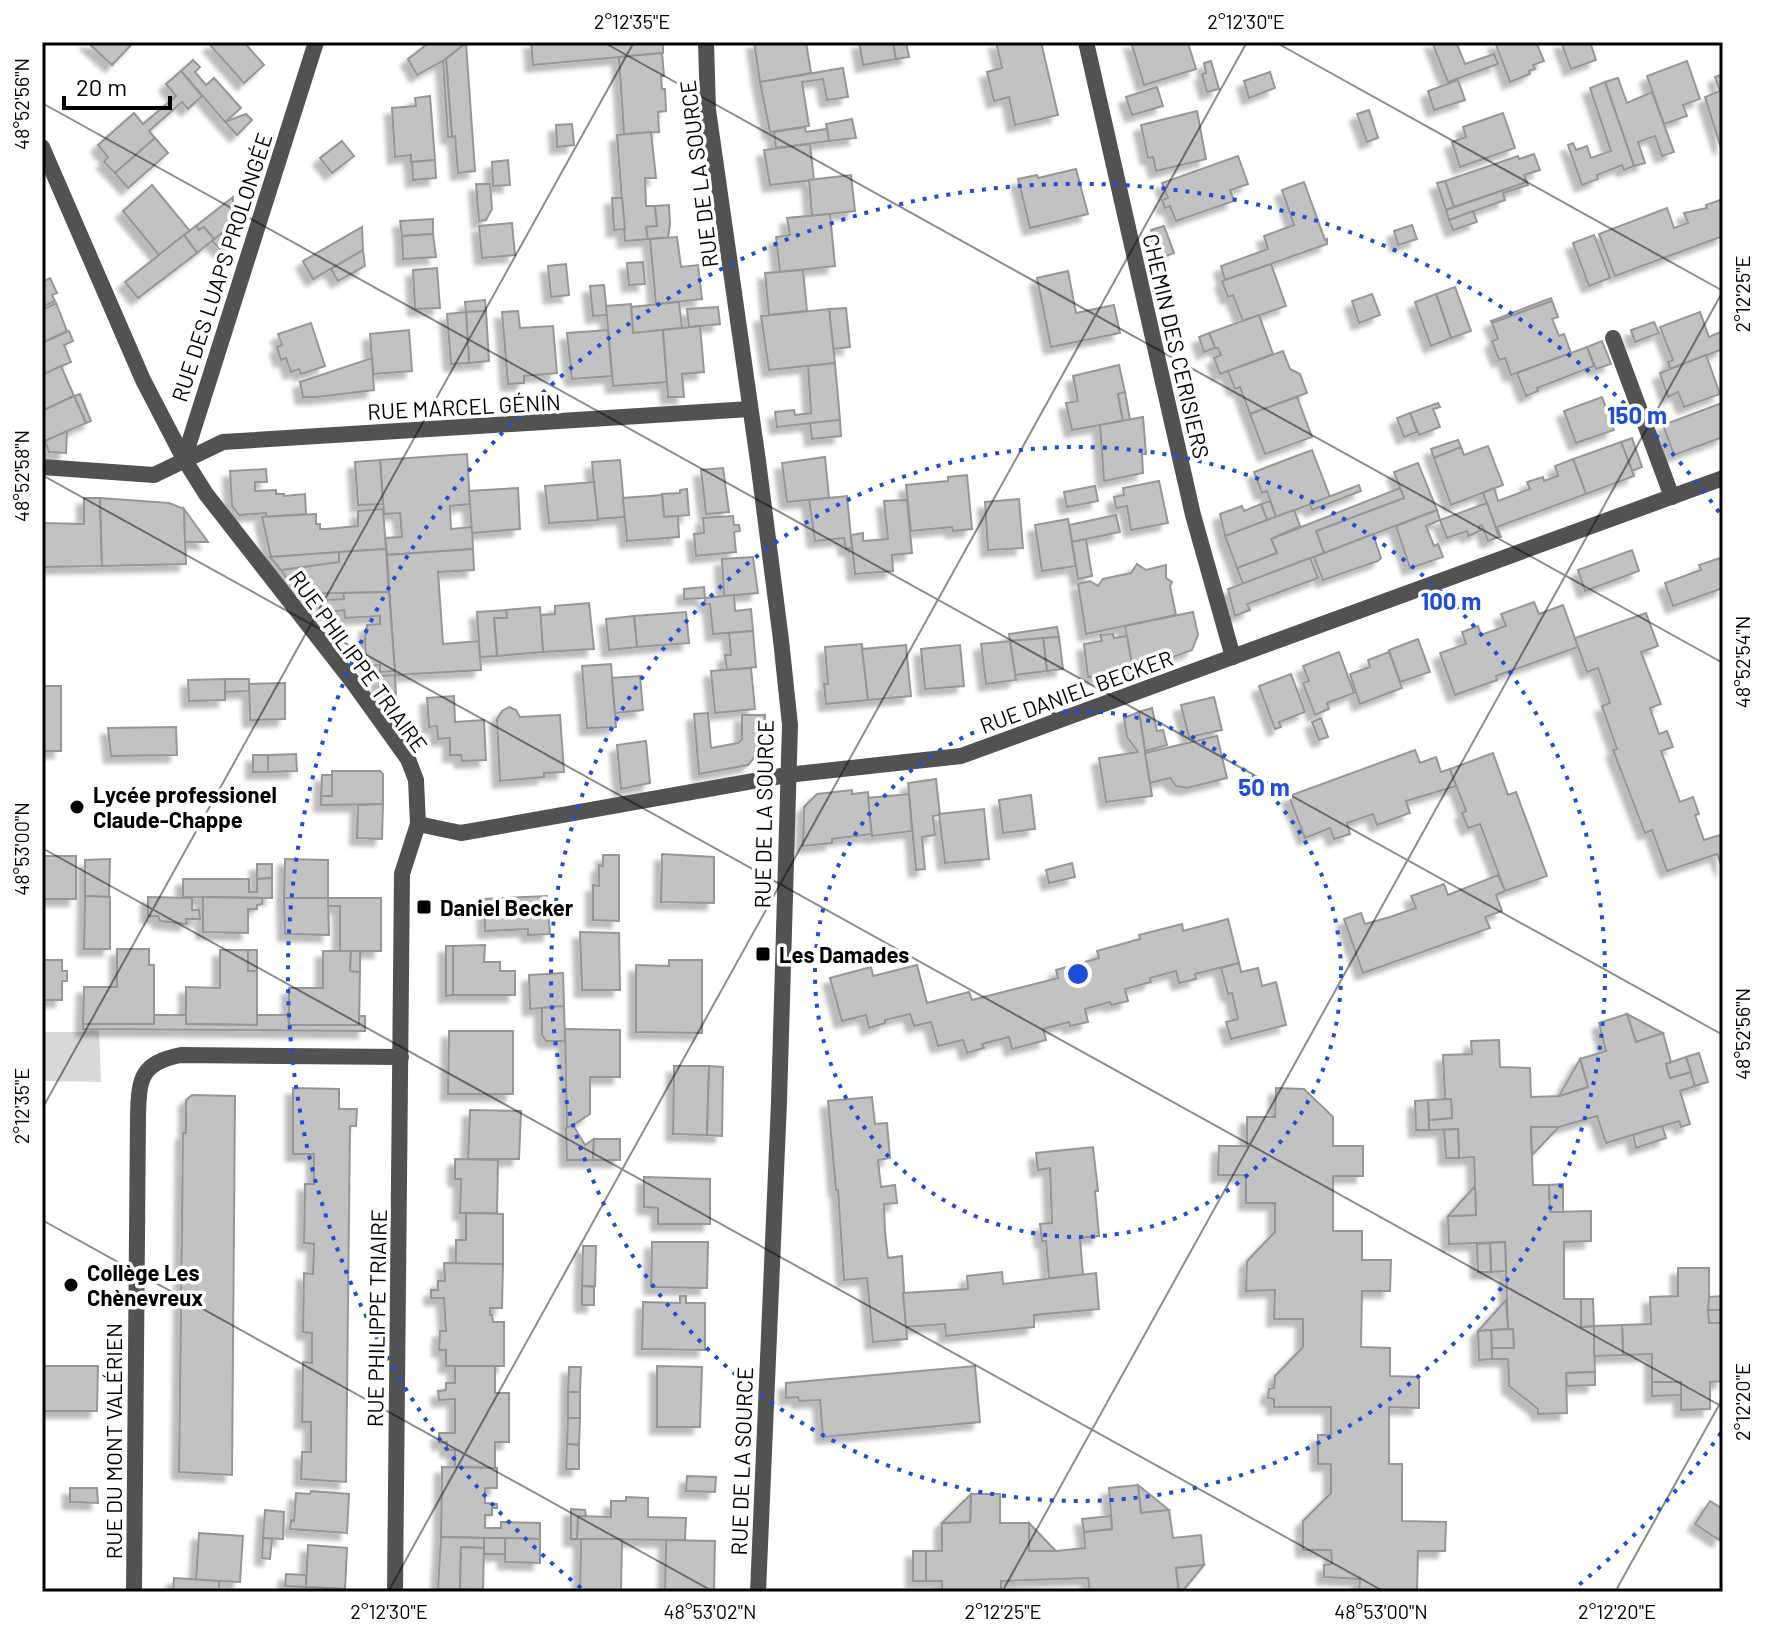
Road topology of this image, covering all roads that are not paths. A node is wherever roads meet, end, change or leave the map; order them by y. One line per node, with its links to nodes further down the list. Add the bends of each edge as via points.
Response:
1 (316, 42): 7 (street, RUE DES LUAPS PROLONGÉE)
2 (706, 42): 6 (street, RUE DE LA SOURCE, via 708,110)
3 (1086, 42): 11 (street, CHEMIN DES CERISIERS, via 1193,515)
4 (42, 147): 7 (street, RUE PHILIPPE TRIAIRE, via 143,380)
5 (1613, 338): 10 (street)
6 (750, 409): 7 (street, RUE MARCEL GÉNIN, via 223,442); 12 (street, RUE DE LA SOURCE, via 790,725)
7 (184, 459): 8 (street, RUE MARCEL GÉNIN, via 154,475); 13 (street, RUE PHILIPPE TRIAIRE, via 408,759 416,780)
8 (42, 467)
9 (1723, 478): 10 (street, RUE DANIEL BECKER)
10 (1672, 497): 11 (street, RUE DANIEL BECKER)
11 (1233, 657): 12 (street, RUE DANIEL BECKER, via 961,756)
12 (787, 775): 13 (street, RUE DANIEL BECKER, via 461,833); 17 (street, RUE DE LA SOURCE)
13 (418, 824): 14 (street, RUE PHILIPPE TRIAIRE, via 402,874)
14 (401, 1057): 15 (street, RUE DU MONT VALÉRIEN, via 181,1055 163,1058 142,1076); 16 (street, RUE PHILIPPE TRIAIRE)
15 (134, 1592)
16 (395, 1592)
17 (758, 1592)

